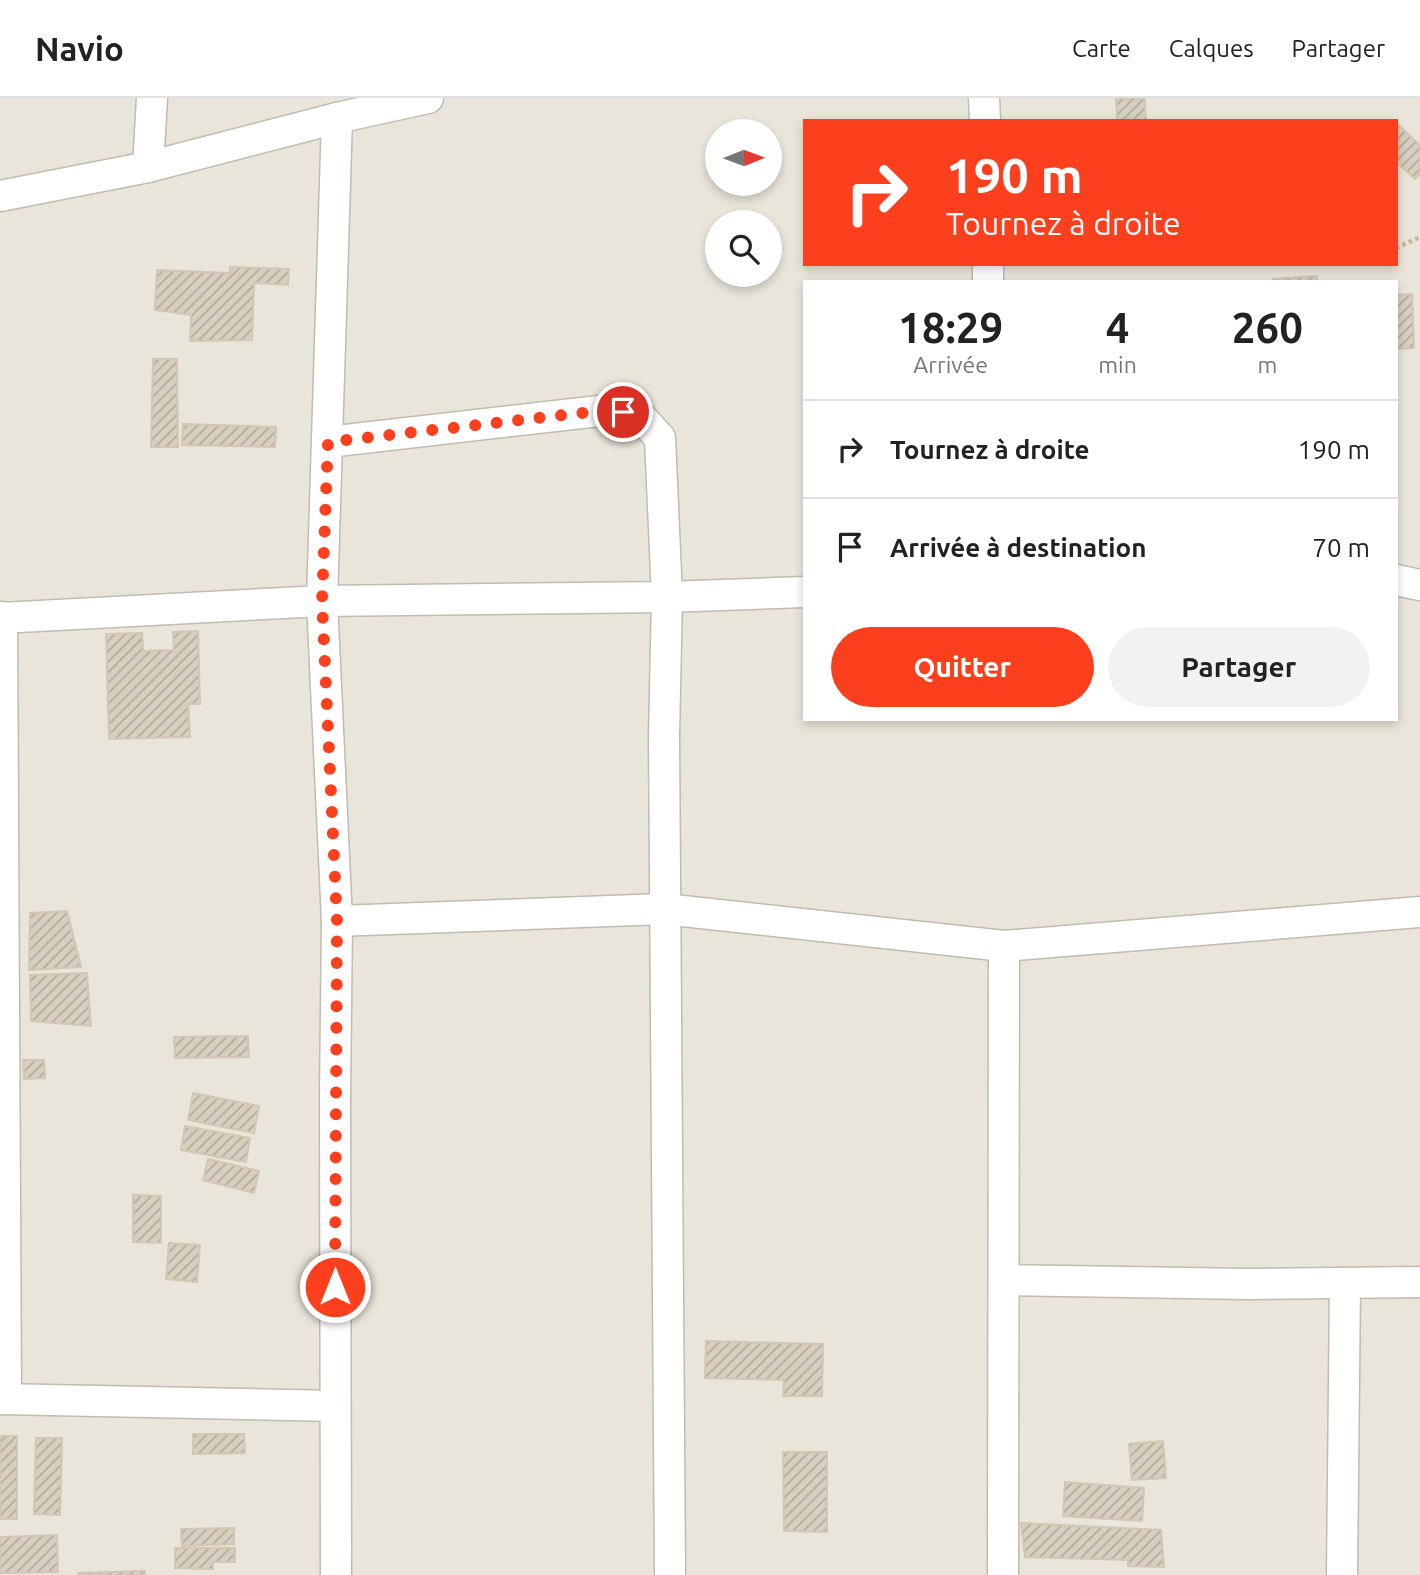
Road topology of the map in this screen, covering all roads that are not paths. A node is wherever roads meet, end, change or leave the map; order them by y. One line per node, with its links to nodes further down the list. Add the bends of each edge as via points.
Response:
1 (152, 98): 6 (street)
2 (428, 98): 4 (street)
3 (984, 98): 5 (street)
4 (337, 118): 6 (street); 8 (street)
5 (985, 119)
6 (148, 167): 7 (street)
7 (0, 196)
8 (328, 442): 12 (street, via 608,410 638,414 660,438); 13 (street)
9 (1398, 580): 10 (street)
10 (1420, 585)
11 (803, 592): 12 (street)
12 (667, 597): 13 (street); 15 (street)
13 (322, 601): 14 (street); 17 (street)
14 (1, 617): 22 (street)
15 (664, 909): 17 (street); 18 (street); 25 (street)
16 (1420, 912): 18 (street)
17 (337, 921): 23 (street)
18 (1004, 946): 19 (street)
19 (1005, 1280): 21 (street); 26 (street)
20 (1420, 1282): 21 (street)
21 (1345, 1284): 27 (street)
22 (3, 1399): 23 (street)
23 (335, 1406): 24 (street)
24 (336, 1575)
25 (670, 1575)
26 (1003, 1575)
27 (1342, 1575)

